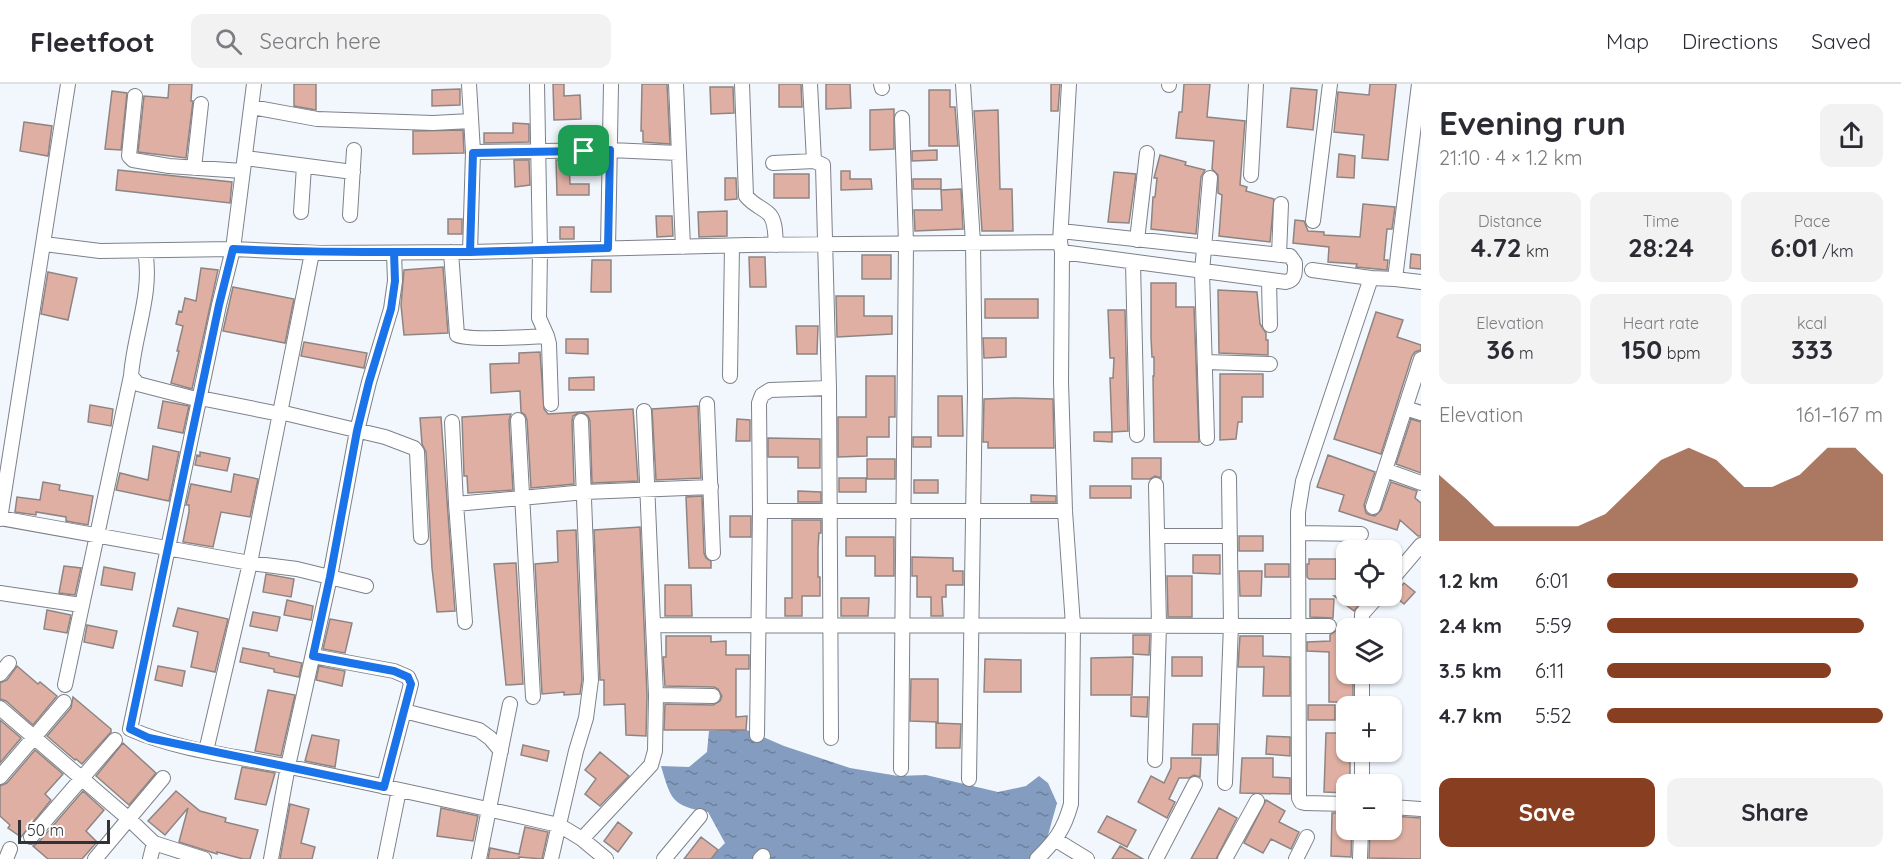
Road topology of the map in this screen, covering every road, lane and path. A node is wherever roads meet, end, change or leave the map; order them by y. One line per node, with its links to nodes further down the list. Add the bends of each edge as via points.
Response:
1 (68, 84): 42 (street)
2 (254, 84): 16 (street)
3 (469, 84): 18 (street)
4 (537, 84): 21 (street)
5 (611, 84): 20 (street)
6 (676, 84): 23 (street)
7 (742, 84): 44 (street, via 746,196 770,215)
8 (810, 84): 25 (street)
9 (963, 84): 41 (street)
10 (1069, 84): 39 (street)
11 (1256, 84): 31 (street)
12 (1330, 84): 36 (street)
13 (1419, 84): 62 (street)
14 (135, 96): 29 (street, via 129,156 138,162)
15 (201, 104): 29 (street)
16 (252, 106): 18 (street, via 328,120); 27 (street)
17 (903, 118): 40 (street)
18 (471, 121): 22 (street)
19 (354, 150): 30 (street)
20 (610, 150): 21 (street); 23 (street); 48 (street)
21 (539, 152): 22 (street); 51 (street)
22 (473, 153): 54 (street)
23 (678, 153): 47 (street)
24 (1147, 153): 38 (street)
25 (814, 161): 26 (street); 43 (street, via 823,165)
26 (773, 163)
27 (244, 164): 28 (street); 29 (street); 49 (street)
28 (304, 166): 30 (street); 34 (street)
29 (194, 168)
30 (353, 172): 35 (street)
31 (1251, 175)
32 (1210, 178): 46 (street)
33 (1281, 204): 56 (street)
34 (301, 212)
35 (350, 215)
36 (1313, 221)
37 (1087, 234): 38 (street); 39 (street); 57 (street)
38 (1137, 240): 46 (street)
39 (1061, 242): 41 (street); 57 (street); 98 (street)
40 (906, 243): 41 (street); 43 (street); 100 (street)
41 (973, 243): 96 (street)
42 (44, 244): 50 (street, via 100,251); 101 (street)
43 (826, 244): 44 (street); 72 (street)
44 (776, 245): 45 (street)
45 (732, 246): 47 (street); 71 (street)
46 (1205, 246): 56 (street); 60 (street)
47 (683, 247): 48 (street)
48 (608, 248): 51 (street)
49 (233, 249): 50 (street); 55 (street); 73 (street)
50 (145, 251): 70 (street, via 146,291)
51 (540, 251): 54 (street); 66 (street, via 539,318)
52 (394, 252): 53 (street); 55 (street); 83 (street, via 391,309)
53 (451, 252): 54 (street); 66 (street, via 457,335)
54 (470, 252)
55 (312, 253): 78 (street)
56 (1279, 255): 63 (street, via 1294,258 1294,277 1286,282)
57 (1086, 256): 58 (street)
58 (1133, 263): 60 (street); 84 (street)
59 (1312, 270): 61 (street)
60 (1202, 272): 63 (street); 68 (street)
61 (1371, 278): 62 (street); 102 (street, via 1303,482)
62 (1395, 279): 64 (street)
63 (1269, 280): 65 (street)
64 (1421, 282)
65 (1270, 325)
66 (547, 336): 74 (street)
67 (1421, 359): 76 (street)
68 (1205, 362): 69 (street); 85 (street)
69 (1270, 363)
70 (131, 376): 73 (street, via 138,384); 104 (street)
71 (730, 376)
72 (830, 388): 97 (street, via 770,390 762,395); 99 (street)
73 (200, 399): 78 (street); 109 (street)
74 (551, 404)
75 (708, 404): 90 (street)
76 (1405, 408): 79 (street); 86 (street)
77 (644, 411): 91 (street)
78 (280, 413): 83 (street); 111 (street)
79 (1421, 413)
80 (518, 420): 93 (street)
81 (452, 422): 94 (street)
82 (581, 422): 92 (street)
83 (357, 431): 107 (street, via 396,440 417,452); 113 (street)
84 (1137, 435)
85 (1207, 438)
86 (1385, 470): 88 (street); 95 (street)
87 (1229, 477): 106 (street)
88 (1421, 483)
89 (1156, 485): 105 (street)
90 (711, 486): 91 (street); 110 (street)
91 (649, 490): 92 (street); 118 (street)
92 (585, 492): 93 (street); 161 (street, via 590,702)
93 (523, 498): 94 (street); 132 (street)
94 (456, 504): 117 (street)
95 (1373, 507)
96 (974, 510): 98 (street); 100 (street); 122 (street)
97 (760, 511): 99 (street); 119 (street)
98 (1065, 511): 123 (street)
99 (830, 512): 100 (street); 120 (street)
100 (903, 512): 121 (street)
101 (0, 518): 104 (street)
102 (1299, 534): 103 (street); 126 (street)
103 (1361, 534)
104 (96, 535): 109 (street); 116 (street)
105 (1157, 536): 106 (street); 124 (street)
106 (1230, 536): 125 (street)
107 (421, 537)
108 (1421, 545): 112 (street)
109 (169, 548): 111 (street); 141 (street, via 130,729 149,738)
110 (712, 553)
111 (250, 563): 113 (street); 141 (street)
112 (1402, 567)
113 (330, 577): 114 (street); 128 (street)
114 (366, 586)
115 (0, 593): 116 (street)
116 (81, 605): 129 (street)
117 (465, 622)
118 (654, 625): 119 (street); 130 (street)
119 (758, 625): 120 (street); 137 (street)
120 (830, 625): 121 (street); 139 (street)
121 (902, 625): 122 (street); 145 (street)
122 (972, 625): 123 (street); 149 (street)
123 (1073, 625): 124 (street); 165 (street, via 1071,804)
124 (1159, 625): 125 (street); 143 (street)
125 (1231, 625): 126 (street); 150 (street)
126 (1299, 625): 127 (street); 155 (street, via 1299,798 1305,803)
127 (1329, 626)
128 (313, 656): 136 (street, via 408,677 411,684); 144 (street)
129 (65, 685)
130 (656, 695): 131 (street); 164 (street, via 651,765)
131 (713, 696)
132 (533, 697)
133 (64, 702): 138 (street)
134 (510, 704): 142 (street)
135 (0, 708): 138 (street)
136 (404, 711): 142 (street, via 479,730); 152 (street)
137 (757, 735)
138 (34, 738): 146 (street); 148 (street)
139 (831, 738)
140 (115, 740): 148 (street)
141 (206, 751): 144 (street)
142 (501, 751): 158 (street)
143 (1155, 760)
144 (288, 766): 152 (street); 172 (street)
145 (901, 769)
146 (0, 777)
147 (163, 778): 160 (street)
148 (81, 779): 160 (street); 162 (street)
149 (969, 779)
150 (1225, 783)
151 (1195, 784): 179 (street)
152 (384, 787): 153 (street)
153 (399, 790): 158 (street); 173 (street)
154 (1257, 801): 180 (street)
155 (1336, 804)
156 (1402, 808): 157 (street)
157 (1421, 809)
158 (489, 810): 161 (street); 174 (street)
159 (700, 816): 177 (street)
160 (130, 820): 167 (street); 169 (street)
161 (559, 825): 164 (street); 175 (street)
162 (31, 837)
163 (1307, 837): 181 (street)
164 (582, 839): 176 (street)
165 (1056, 840): 168 (street); 178 (street)
166 (1361, 840): 182 (street)
167 (154, 843): 170 (street); 171 (street)
168 (1078, 857)
169 (95, 859)
170 (150, 859)
171 (204, 859)
172 (271, 859)
173 (385, 859)
174 (479, 859)
175 (551, 859)
176 (606, 859)
177 (664, 859)
178 (1036, 859)
179 (1156, 859)
180 (1225, 859)
181 (1296, 859)
182 (1360, 859)

